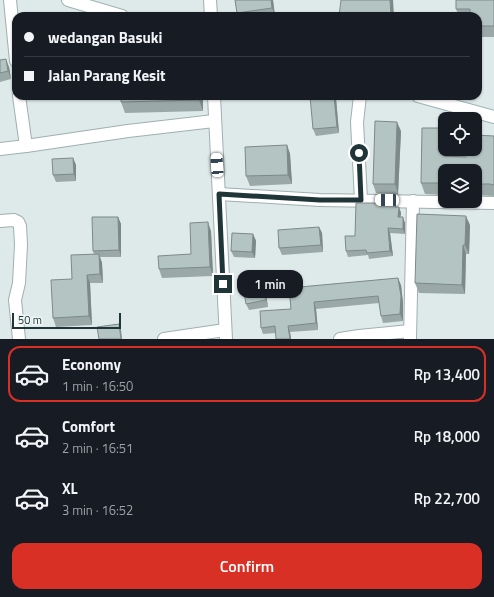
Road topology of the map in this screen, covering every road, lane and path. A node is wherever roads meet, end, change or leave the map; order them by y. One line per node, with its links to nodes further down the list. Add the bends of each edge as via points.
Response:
1 (10, 0): 6 (street)
2 (68, 0): 4 (street)
3 (210, 0): 5 (street)
4 (108, 12)
5 (210, 12)
6 (12, 21)
7 (20, 100): 13 (street)
8 (214, 100): 12 (street)
9 (360, 100): 16 (street, via 357,122)
10 (432, 100): 11 (street)
11 (494, 117)
12 (214, 121): 13 (street, via 128,130); 15 (street)
13 (26, 146): 14 (street)
14 (0, 149)
15 (219, 194): 16 (street); 20 (street)
16 (361, 200): 17 (street)
17 (414, 201): 18 (street); 21 (street)
18 (494, 203)
19 (0, 222): 22 (street, via 14,220 20,226 19,283 15,300)
20 (225, 334): 23 (street)
21 (410, 335): 24 (street)
22 (19, 339)
23 (164, 339)
24 (340, 339)

